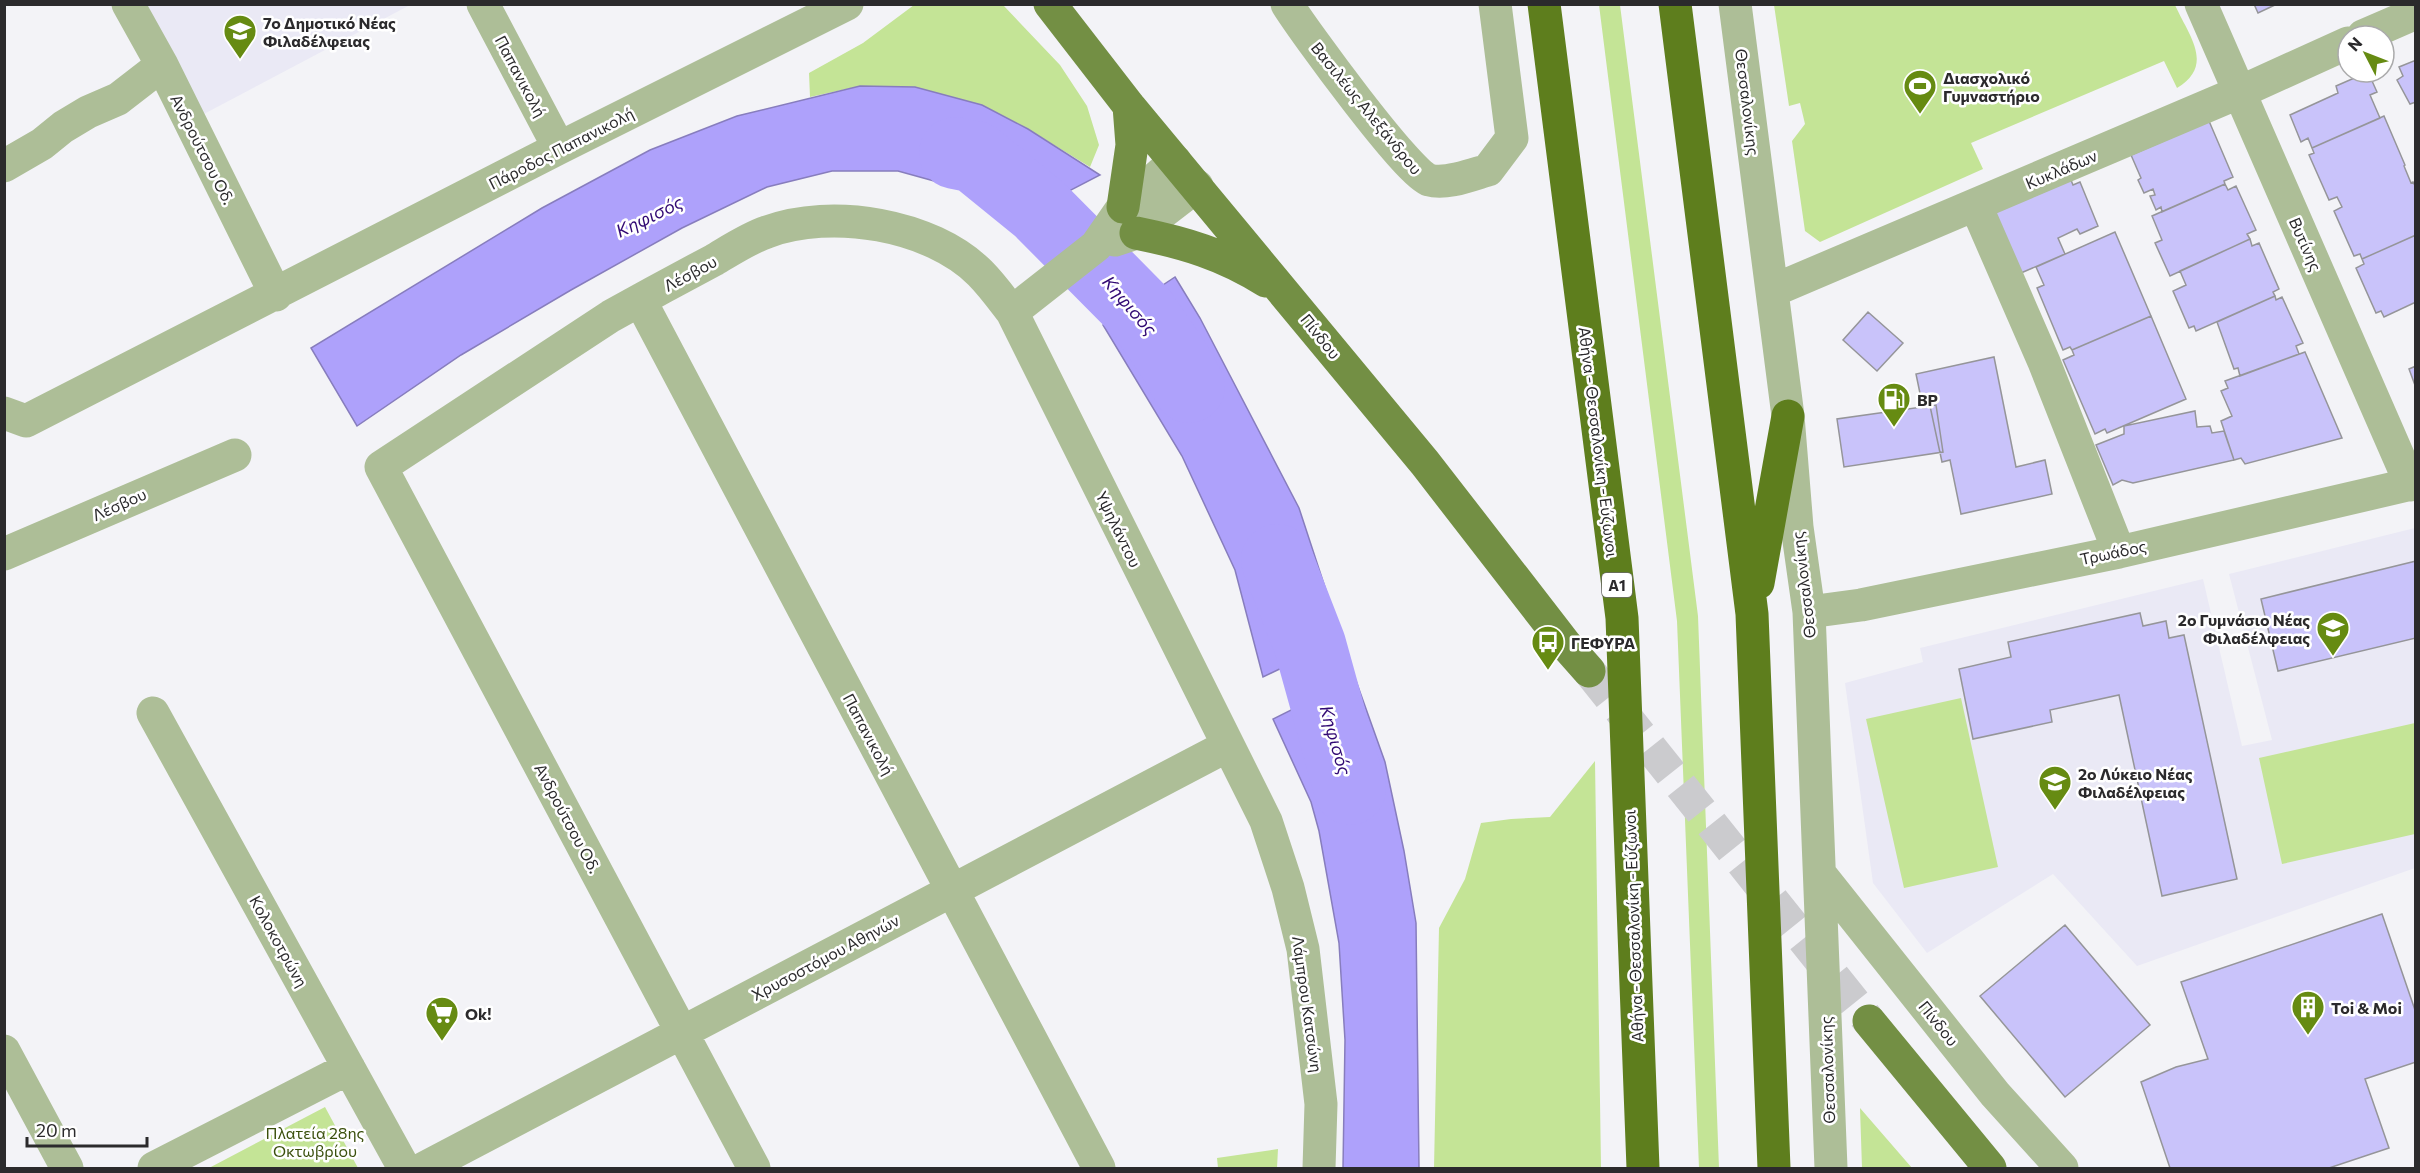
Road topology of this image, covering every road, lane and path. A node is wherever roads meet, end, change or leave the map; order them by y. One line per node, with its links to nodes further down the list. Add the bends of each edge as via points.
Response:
1 (128, 4): 14 (street, Ανδρούτσου Οδ.)
2 (483, 4): 17 (street, Παπανικολή)
3 (847, 4): 17 (street, Πάροδος Παπανικολή)
4 (1050, 4): 16 (main road, Πίνδου)
5 (1287, 4): 6 (street, Βασιλέως Αλεξάνδρου, via 1346,86 1412,168 1427,180 1464,177 1488,170 1512,138)
6 (1495, 4)
7 (1544, 4): 53 (highway, Αθήνα - Θεσσαλονίκη - Εύζωνοι / Α1, via 1622,618)
8 (1675, 4): 36 (highway)
9 (1735, 4): 23 (street, Θεσσαλονίκης)
10 (2201, 4): 15 (street, Βυτίνης)
11 (2415, 13): 12 (street)
12 (2390, 24)
13 (2336, 48): 15 (street, Κυκλάδων)
14 (162, 65): 19 (street, via 118,99 88,112); 24 (street, Ανδρούτσου Οδ.)
15 (2240, 92): 21 (street, Κυκλάδων); 32 (street, Βυτίνης)
16 (1129, 106): 18 (main road, Πίνδου); 22 (main road)
17 (559, 148): 24 (street, Πάροδος Παπανικολή)
18 (1175, 161): 20 (main road, Πίνδου); 22 (street)
19 (4, 166)
20 (1197, 186): 22 (street); 25 (main road, Πίνδου)
21 (1976, 206): 23 (street, Κυκλάδων); 33 (street, via 2044,362)
22 (1130, 220): 25 (main road, via 1212,252); 27 (street)
23 (1773, 291): 29 (street, Θεσσαλονίκης)
24 (276, 295): 28 (street, Πάροδος Παπανικολή, via 26,421)
25 (1288, 295): 37 (main road, Πίνδου)
26 (640, 300): 27 (street, Λέσβου, via 765,232 828,220 893,229 954,254 980,273); 31 (street, Λέσβου); 41 (street, Παπανικολή)
27 (1012, 312): 39 (street, Υψηλάντου)
28 (4, 413)
29 (1788, 416): 35 (street, Θεσσαλονίκης); 36 (highway)
30 (235, 455): 34 (street, Λέσβου)
31 (381, 467): 43 (street, Ανδρούτσου Οδ.)
32 (2413, 484): 33 (street, Τρωάδος)
33 (2119, 552): 35 (street, Τρωάδος, via 1861,605)
34 (4, 554)
35 (1809, 612): 40 (street, Θεσσαλονίκης)
36 (1752, 614): 54 (highway)
37 (1589, 671)
38 (153, 713): 45 (street, Κολοκοτρώνη)
39 (1227, 746): 41 (street, Χρυσοστόμου Αθηνών); 52 (street, Λάμπρου Κατσώνη, via 1266,821 1303,949 1321,1104)
40 (1820, 874): 55 (street, Θεσσαλονίκης); 57 (street, Πίνδου, via 1995,1094)
41 (952, 890): 43 (street, Χρυσοστόμου Αθηνών); 51 (street, Παπανικολή)
42 (1869, 1021): 56 (main road)
43 (682, 1032): 49 (street, Χρυσοστόμου Αθηνών); 50 (street, Ανδρούτσου Οδ.)
44 (4, 1051): 46 (street)
45 (349, 1068): 47 (street); 48 (street, Κολοκοτρώνη)
46 (67, 1168)
47 (154, 1168)
48 (404, 1168)
49 (424, 1168)
50 (754, 1168)
51 (1099, 1168)
52 (1319, 1168)
53 (1643, 1168)
54 (1774, 1168)
55 (1831, 1168)
56 (1990, 1168)
57 (2062, 1168)

